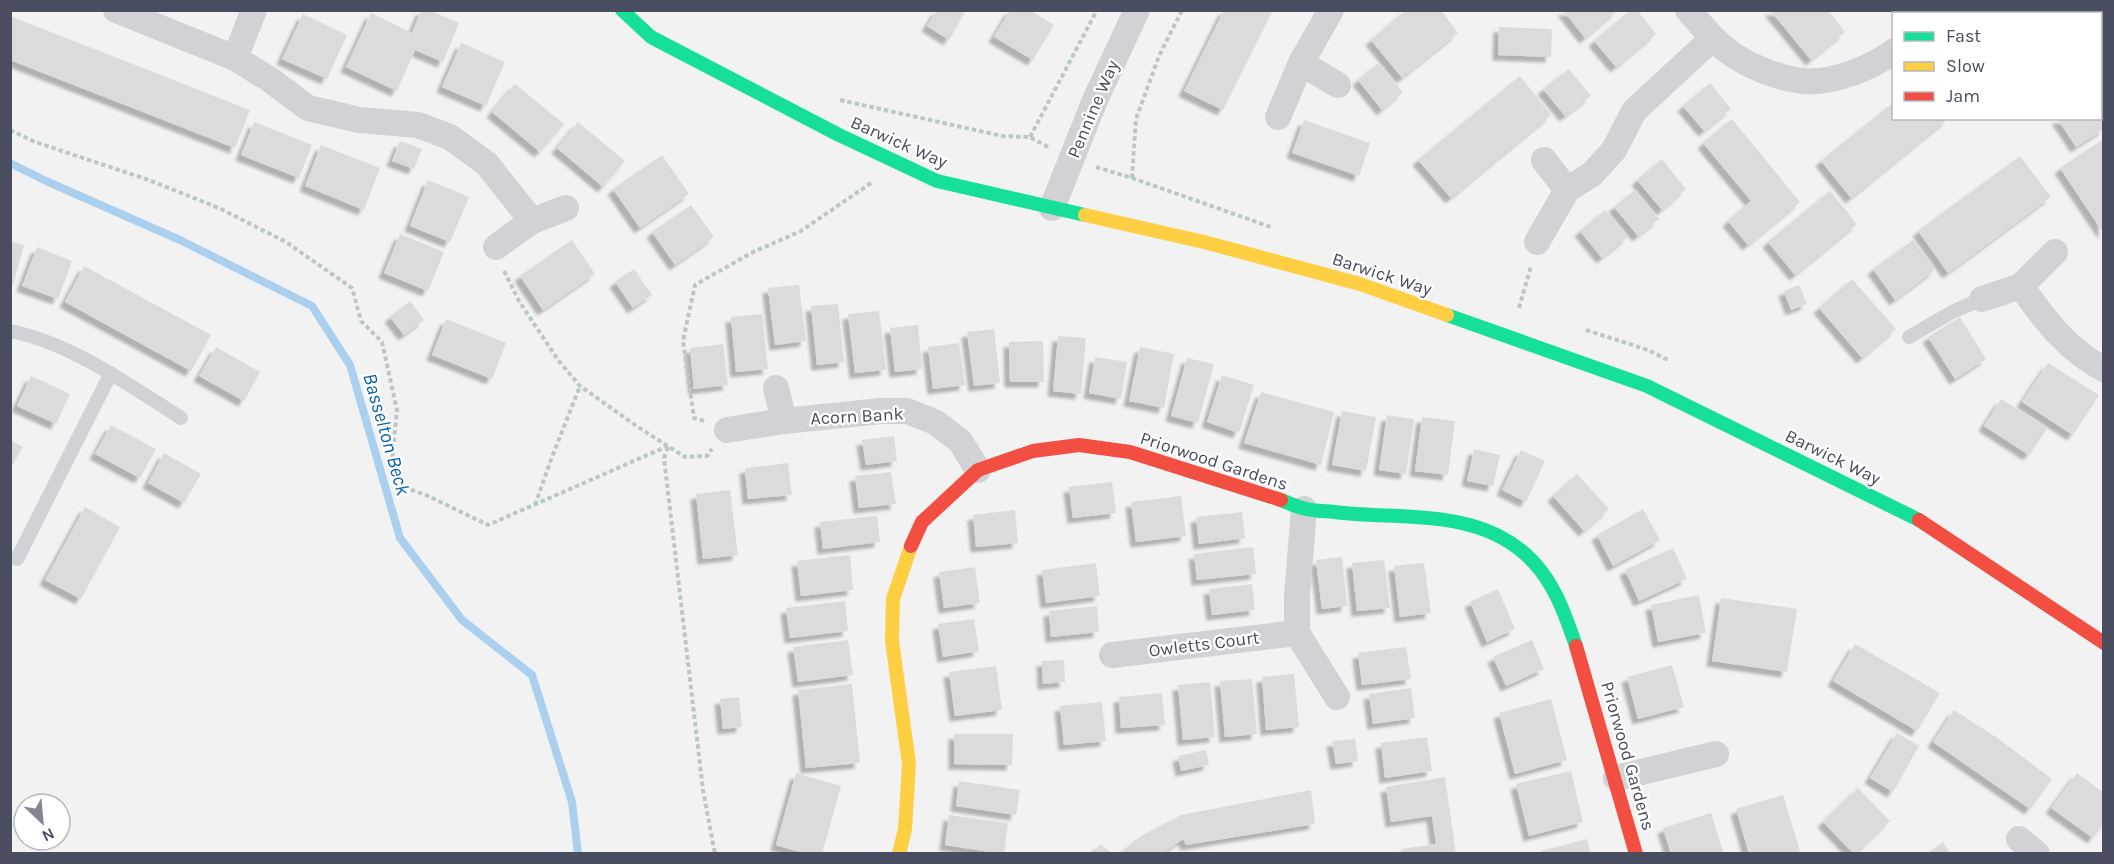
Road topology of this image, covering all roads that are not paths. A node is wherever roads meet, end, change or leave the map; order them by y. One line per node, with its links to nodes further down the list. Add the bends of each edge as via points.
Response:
1 (116, 10): 9 (street)
2 (254, 10): 9 (street)
3 (622, 10): 16 (street, Barwick Way, via 651,37 937,181)
4 (1137, 10): 16 (street, Pennine Way, via 1095,100)
5 (1331, 10): 10 (street)
6 (1688, 10): 7 (street)
7 (1713, 38): 8 (street, via 1738,58 1804,81 1839,78 1881,61); 14 (street, via 1634,111 1614,150 1592,174)
8 (1892, 52)
9 (235, 58): 17 (street, via 308,108 359,120 418,124 450,137 487,164)
10 (1301, 63): 11 (street); 12 (street)
11 (1338, 85)
12 (1278, 117)
13 (1544, 160): 14 (street)
14 (1567, 190): 18 (street)
15 (566, 208): 17 (street)
16 (1052, 208): 35 (street, Barwick Way, via 1204,242 1360,284 1647,386 1914,517)
17 (532, 221): 19 (street)
18 (1537, 242)
19 (496, 248)
20 (2055, 252): 21 (street)
21 (2021, 286): 22 (street); 25 (street, via 2046,322 2086,360)
22 (1982, 299): 24 (lane)
23 (10, 331): 26 (lane, via 33,336)
24 (1909, 337)
25 (2103, 369)
26 (111, 373): 28 (lane); 33 (lane)
27 (776, 388): 29 (street, Acorn Bank)
28 (180, 418)
29 (784, 421): 30 (street, Acorn Bank); 31 (street, Acorn Bank, via 907,411 935,422 960,441)
30 (727, 430)
31 (978, 470): 32 (street, Priorwood Gardens, via 1033,451 1079,445 1130,452); 40 (street, Priorwood Gardens, via 922,522 892,598 892,641 909,764 905,829)
32 (1304, 509): 34 (street); 39 (street, Priorwood Gardens, via 1442,518 1484,529 1518,546 1542,572 1561,605 1582,661)
33 (17, 559)
34 (1297, 633): 36 (street, Owletts Court); 37 (street)
35 (2103, 643)
36 (1112, 655)
37 (1337, 697)
38 (1716, 754): 39 (street)
39 (1616, 778): 41 (street, Priorwood Gardens)
40 (899, 854)
41 (1636, 854)

